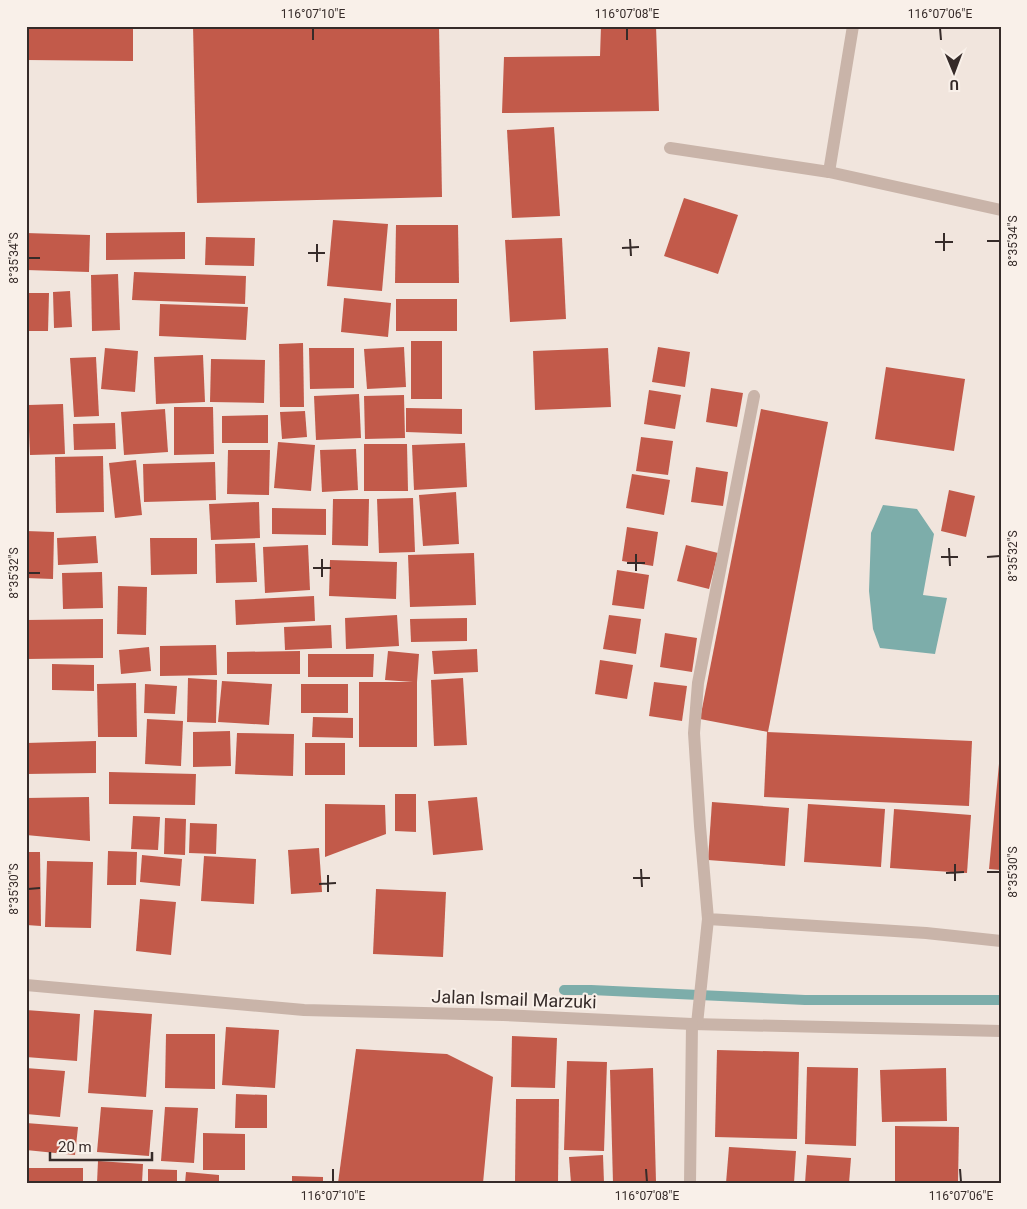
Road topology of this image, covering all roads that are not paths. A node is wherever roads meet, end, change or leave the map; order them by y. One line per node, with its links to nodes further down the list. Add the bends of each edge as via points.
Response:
1 (853, 26): 3 (street)
2 (670, 148): 3 (street)
3 (829, 172): 4 (street)
4 (1001, 210)
5 (754, 396): 6 (street, via 698,683 694,733)
6 (708, 918): 7 (street); 9 (street)
7 (1001, 941)
8 (26, 985): 9 (street, Jalan Ismail Marzuki, via 304,1010)
9 (695, 1024): 10 (street, Jalan Ismail Marzuki); 11 (street)
10 (1001, 1031)
11 (690, 1183)

